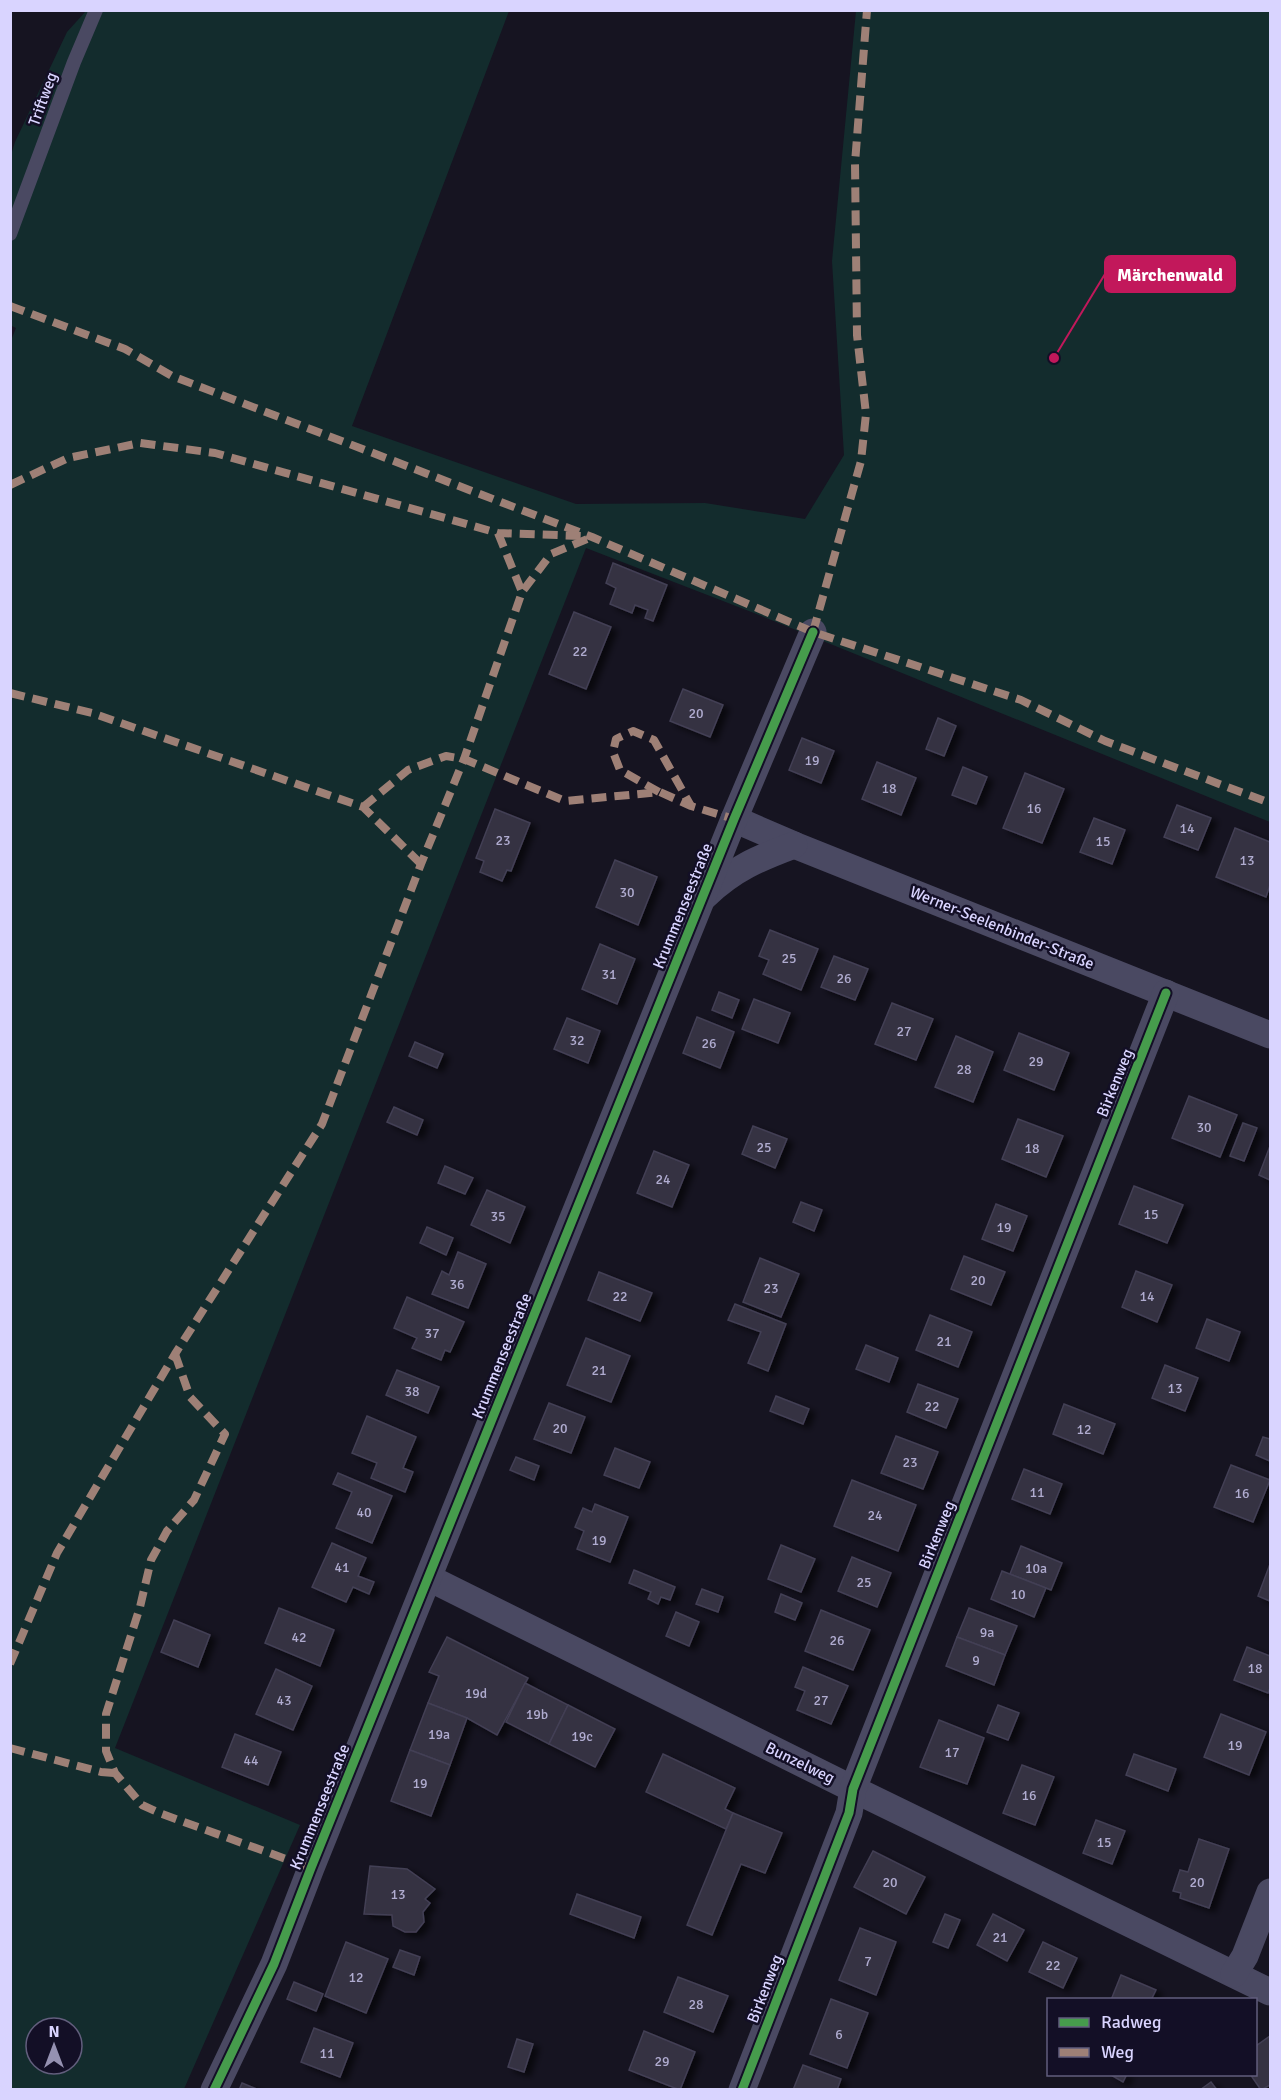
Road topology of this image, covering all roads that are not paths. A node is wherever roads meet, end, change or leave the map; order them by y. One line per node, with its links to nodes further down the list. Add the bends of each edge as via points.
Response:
1 (96, 10): 2 (lane, Triftweg)
2 (10, 234)
3 (813, 632): 4 (street, Krummenseestraße)
4 (735, 819): 5 (street, Werner-Seelenbinder-Straße); 6 (street, Krummenseestraße)
5 (794, 844): 6 (street, via 741,868); 7 (street, Werner-Seelenbinder-Straße)
6 (702, 898): 9 (street, Krummenseestraße)
7 (1166, 993): 8 (street, Werner-Seelenbinder-Straße); 10 (street, Birkenweg)
8 (1270, 1035)
9 (429, 1578): 10 (street, Bunzelweg); 14 (street, Krummenseestraße, via 274,1964)
10 (853, 1789): 12 (street, Bunzelweg); 15 (street, Birkenweg, via 849,1813)
11 (1270, 1892): 12 (street)
12 (1234, 1974): 13 (street, Bunzelweg)
13 (1270, 1992)
14 (214, 2090)
15 (742, 2090)

